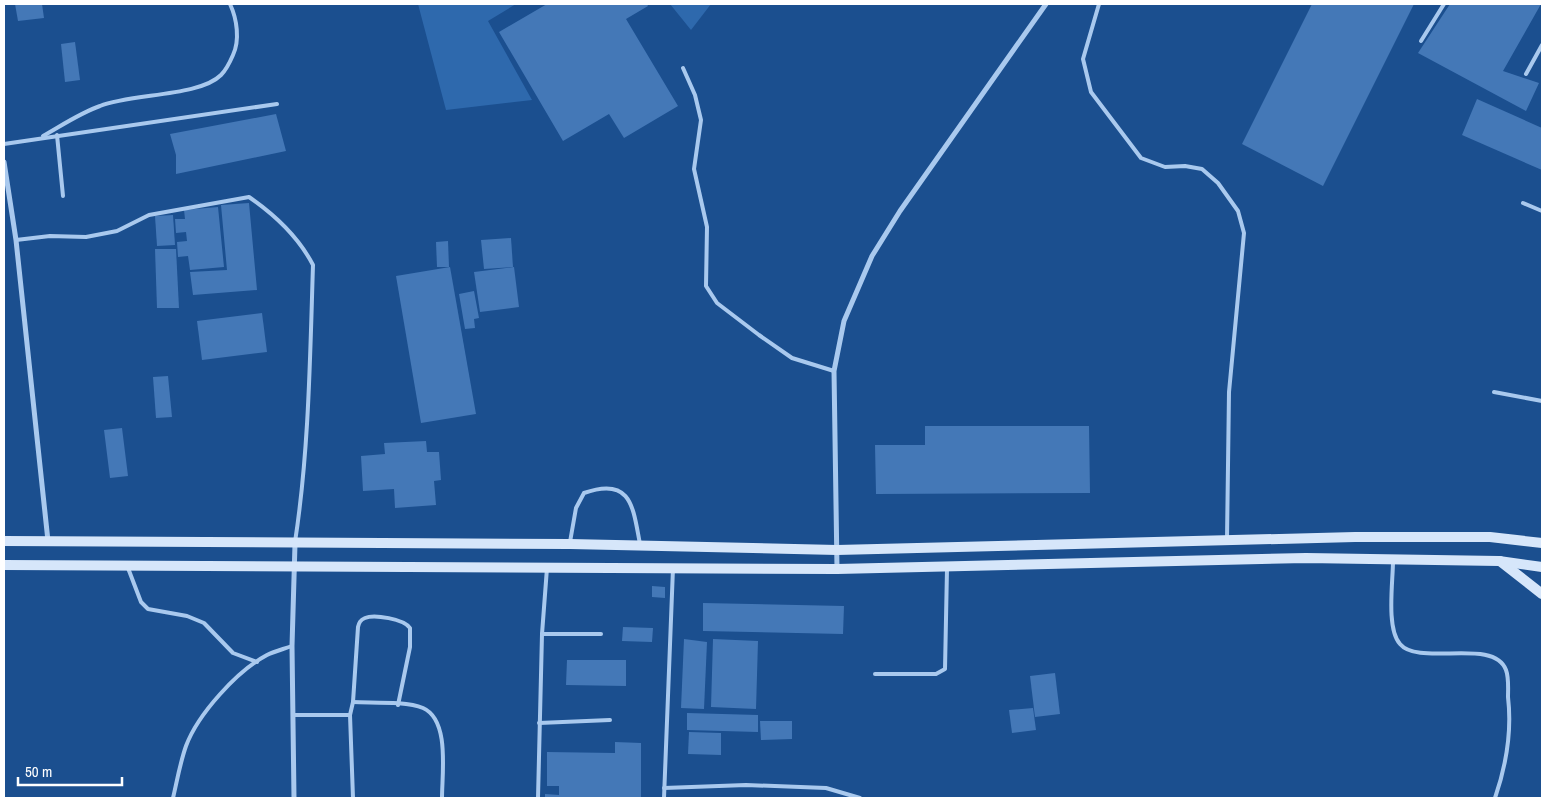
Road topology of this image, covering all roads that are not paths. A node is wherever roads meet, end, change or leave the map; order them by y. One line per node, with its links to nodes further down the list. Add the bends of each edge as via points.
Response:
1 (230, 4): 11 (lane, via 237,46 221,74 210,83 100,106)
2 (1046, 4): 18 (street, via 900,211 872,256 844,321)
3 (1099, 4): 21 (lane, via 1083,59 1091,92 1141,158 1165,167 1202,169 1218,183 1238,211 1244,233 1229,392)
4 (1444, 4): 5 (lane)
5 (1421, 41)
6 (1542, 46): 8 (lane)
7 (683, 68): 18 (lane, via 695,95 701,120 694,168 707,227 706,286 717,303 792,358)
8 (1526, 74)
9 (277, 104): 10 (lane)
10 (57, 135): 11 (lane); 14 (lane)
11 (41, 137): 12 (lane)
12 (4, 144)
13 (4, 162): 17 (street)
14 (63, 196)
15 (1523, 203): 16 (lane)
16 (1542, 211)
17 (16, 240): 23 (street); 25 (lane, via 43,236 86,237 117,231 149,215 249,197 274,216 302,245 312,265 310,364 302,496)
18 (834, 371): 28 (street)
19 (1494, 392): 20 (lane)
20 (1542, 402)
21 (1227, 540): 24 (main road, via 1490,537); 28 (main road)
22 (4, 541): 23 (main road)
23 (48, 543): 25 (main road)
24 (1542, 543)
25 (295, 544): 26 (main road); 33 (street)
26 (570, 544): 27 (main road); 27 (lane, via 576,508 584,493 600,488 622,492 633,504)
27 (641, 547): 28 (main road)
28 (837, 550): 38 (street)
29 (1393, 559): 30 (main road); 34 (main road); 59 (lane, via 1393,633 1405,649 1418,653 1478,654 1500,662 1506,670 1510,710 1504,771)
30 (1499, 561): 36 (main road); 39 (main road)
31 (4, 565): 32 (main road)
32 (128, 565): 33 (main road); 43 (lane, via 141,602 148,609 204,623 233,653)
33 (294, 565): 35 (main road); 42 (street)
34 (947, 566): 38 (main road); 44 (lane, via 945,669 936,674)
35 (547, 567): 37 (main road); 40 (lane)
36 (1542, 567)
37 (673, 568): 38 (main road); 51 (lane)
38 (837, 569)
39 (1542, 594)
40 (542, 634): 41 (lane); 50 (lane)
41 (601, 634)
42 (292, 646): 43 (lane); 47 (street)
43 (257, 662): 52 (lane, via 198,722 187,745)
44 (875, 674)
45 (353, 702): 46 (lane); 46 (lane, via 358,627 367,617 400,620 410,628 410,647); 48 (lane)
46 (398, 705): 55 (lane, via 422,708 437,720 441,731)
47 (294, 715): 48 (lane); 53 (street)
48 (350, 715): 54 (lane)
49 (610, 720): 50 (lane)
50 (539, 722): 56 (lane)
51 (664, 788): 57 (lane); 58 (lane, via 746,785 826,788)
52 (173, 798)
53 (294, 798)
54 (352, 798)
55 (442, 798)
56 (538, 798)
57 (664, 798)
58 (860, 798)
59 (1495, 798)

